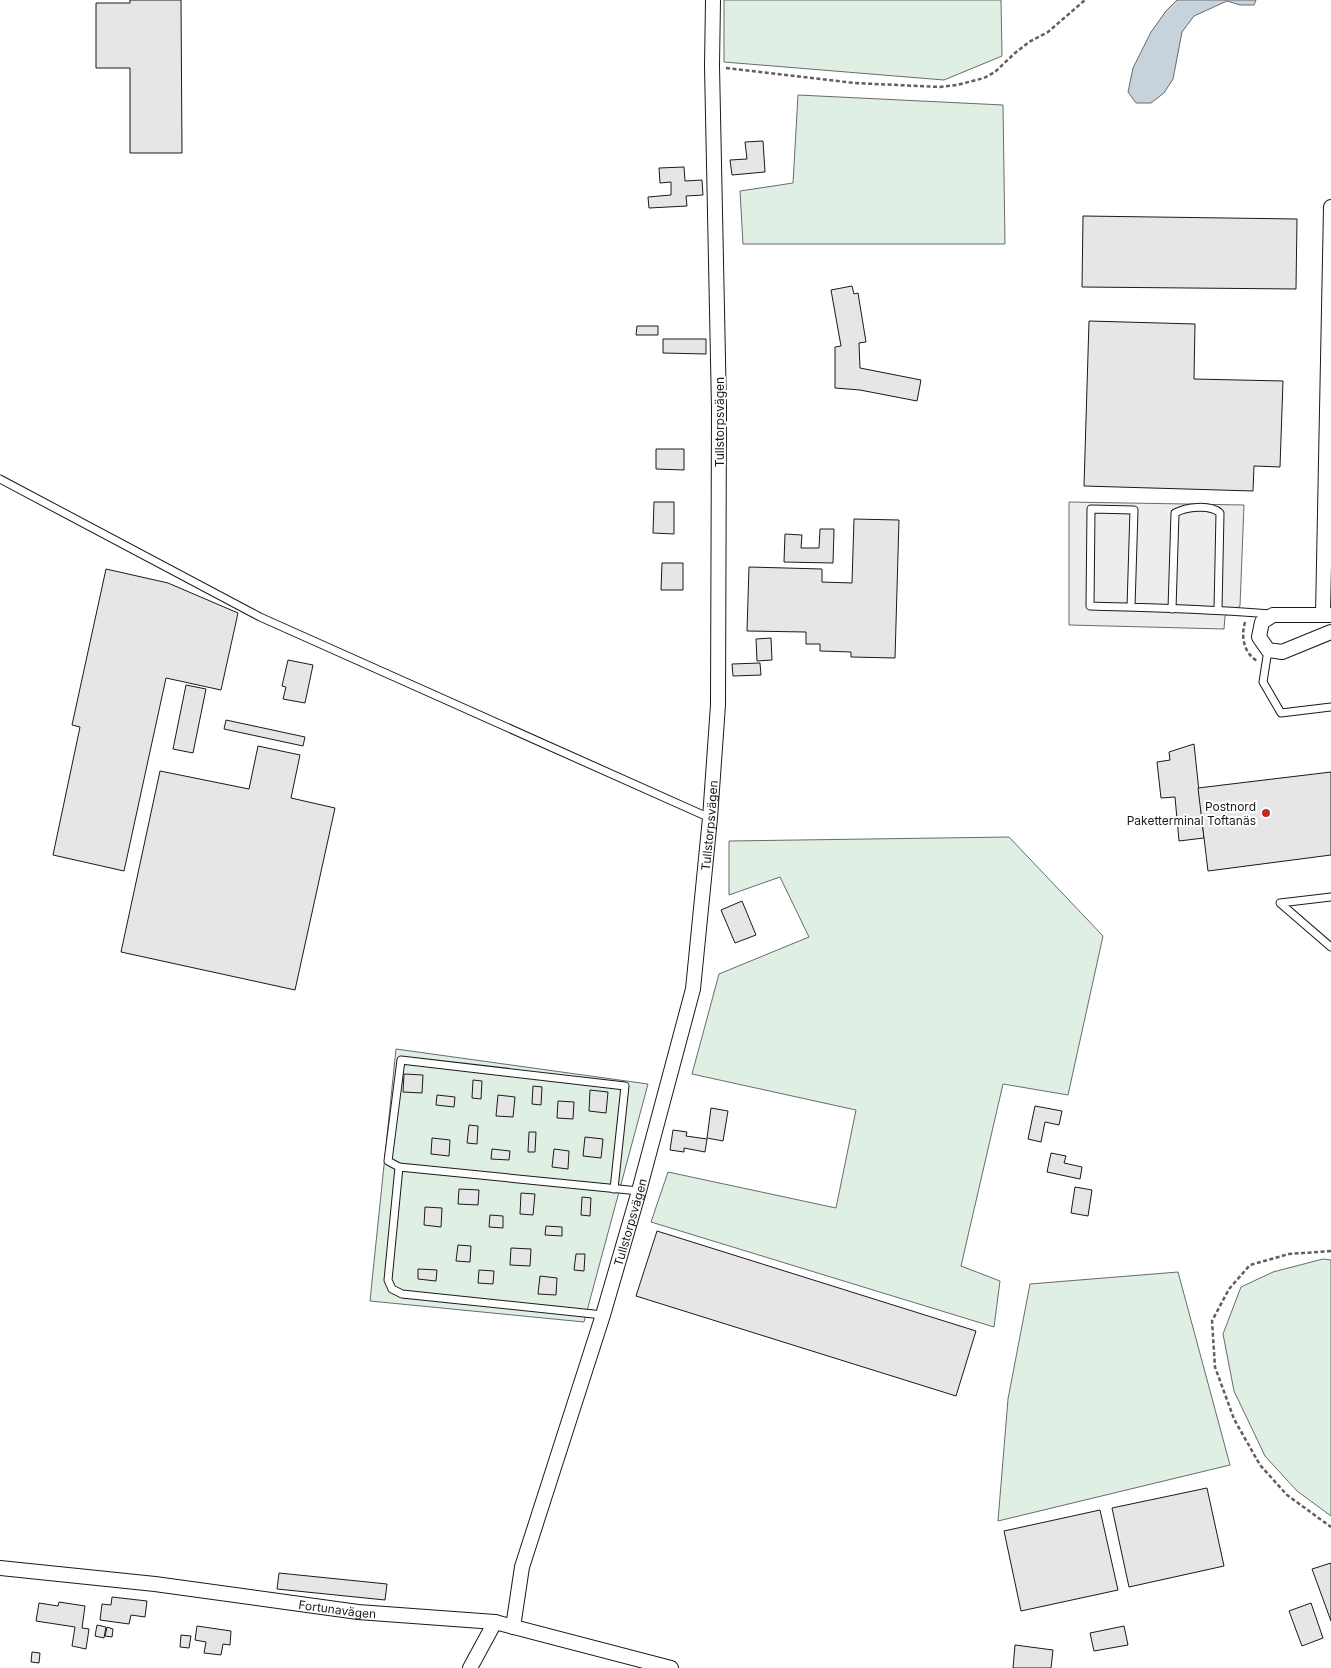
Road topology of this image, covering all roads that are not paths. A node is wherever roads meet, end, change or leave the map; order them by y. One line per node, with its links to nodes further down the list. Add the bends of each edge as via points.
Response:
1 (713, 0): 12 (street, Tullstorpsvägen, via 719,408 718,705)
2 (1331, 207): 8 (street)
3 (0, 479): 12 (lane, via 260,617)
4 (1131, 607): 4 (lane, via 1090,606 1091,509 1134,510); 5 (lane)
5 (1172, 608): 6 (lane); 6 (lane, via 1175,513 1195,508 1220,512)
6 (1218, 610): 7 (lane)
7 (1273, 615): 8 (street); 10 (street, via 1262,622 1259,637)
8 (1327, 615)
9 (1331, 632): 10 (street, via 1282,652)
10 (1268, 650): 11 (lane, via 1263,682 1281,713)
11 (1331, 708)
12 (710, 818): 17 (street, Tullstorpsvägen, via 693,989)
13 (1331, 897): 14 (lane, via 1280,903)
14 (1331, 947)
15 (399, 1167): 16 (lane); 16 (lane, via 388,1162 401,1060 625,1086); 18 (lane, via 388,1280 392,1289 402,1294)
16 (614, 1189): 17 (lane)
17 (639, 1191): 18 (street, Tullstorpsvägen)
18 (602, 1315): 21 (street, Tullstorpsvägen, via 522,1567)
19 (0, 1568): 20 (street, Fortunavägen, via 155,1584 358,1612)
20 (495, 1622): 21 (street, Fortunavägen); 22 (street)
21 (513, 1627): 23 (street, Fortunavägen)
22 (470, 1668)
23 (671, 1668)

